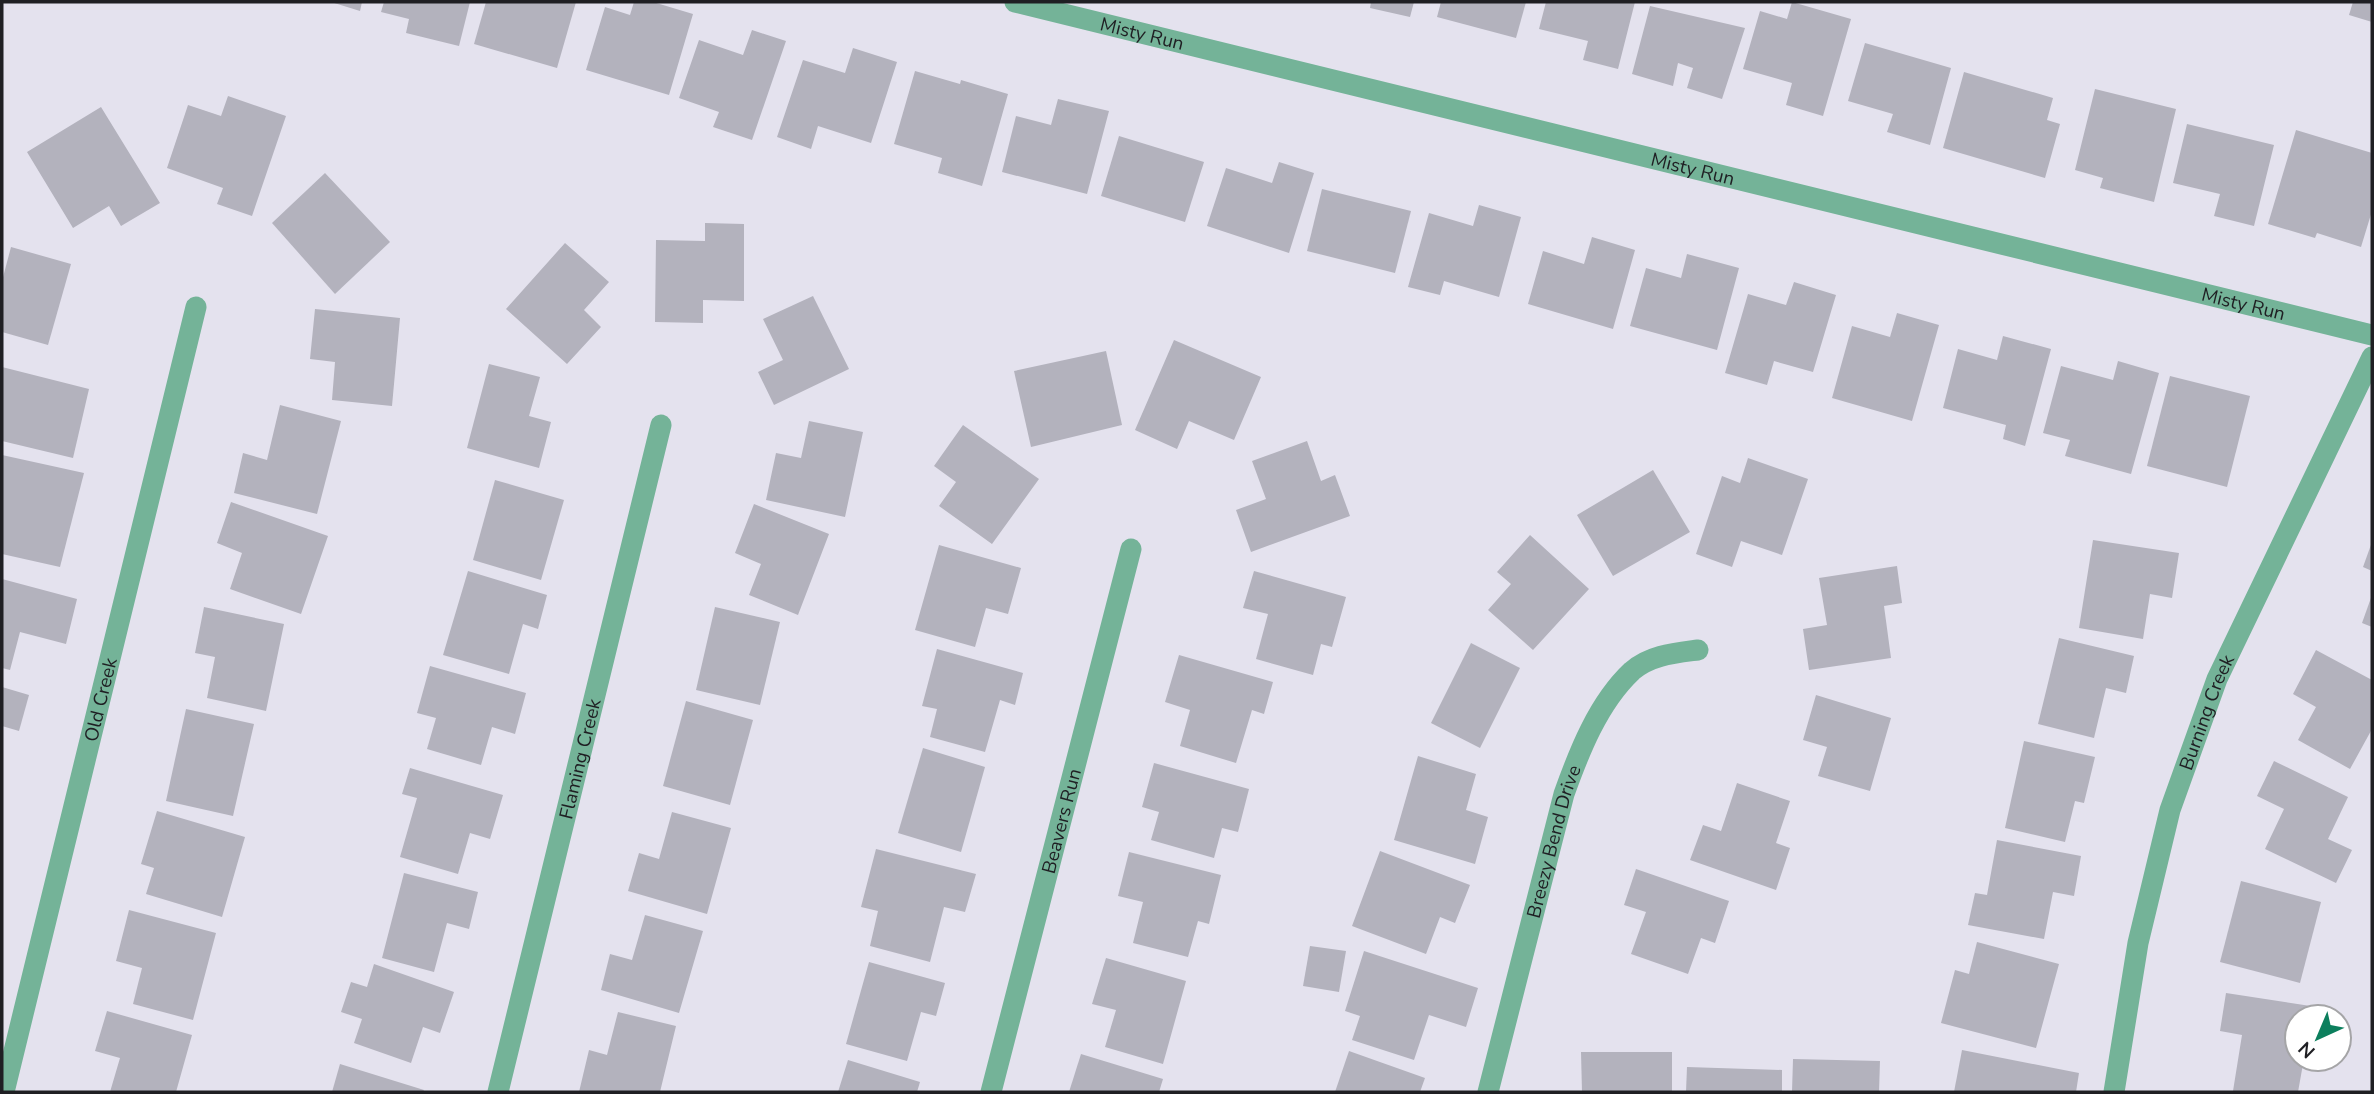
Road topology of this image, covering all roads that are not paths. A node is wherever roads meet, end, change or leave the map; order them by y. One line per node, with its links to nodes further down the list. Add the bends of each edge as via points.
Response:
1 (1015, 2): 3 (street, Misty Run)
2 (196, 307): 8 (street, Old Creek)
3 (2372, 335)
4 (2372, 357): 12 (street, Burning Creek, via 2217,679 2170,810 2138,943)
5 (661, 425): 9 (street, Flaming Creek)
6 (1131, 549): 10 (street, Beavers Run)
7 (1698, 650): 11 (street, Breezy Bend Drive, via 1668,653 1633,671 1592,728 1576,761)
8 (4, 1092)
9 (498, 1092)
10 (991, 1092)
11 (1488, 1092)
12 (2114, 1092)

